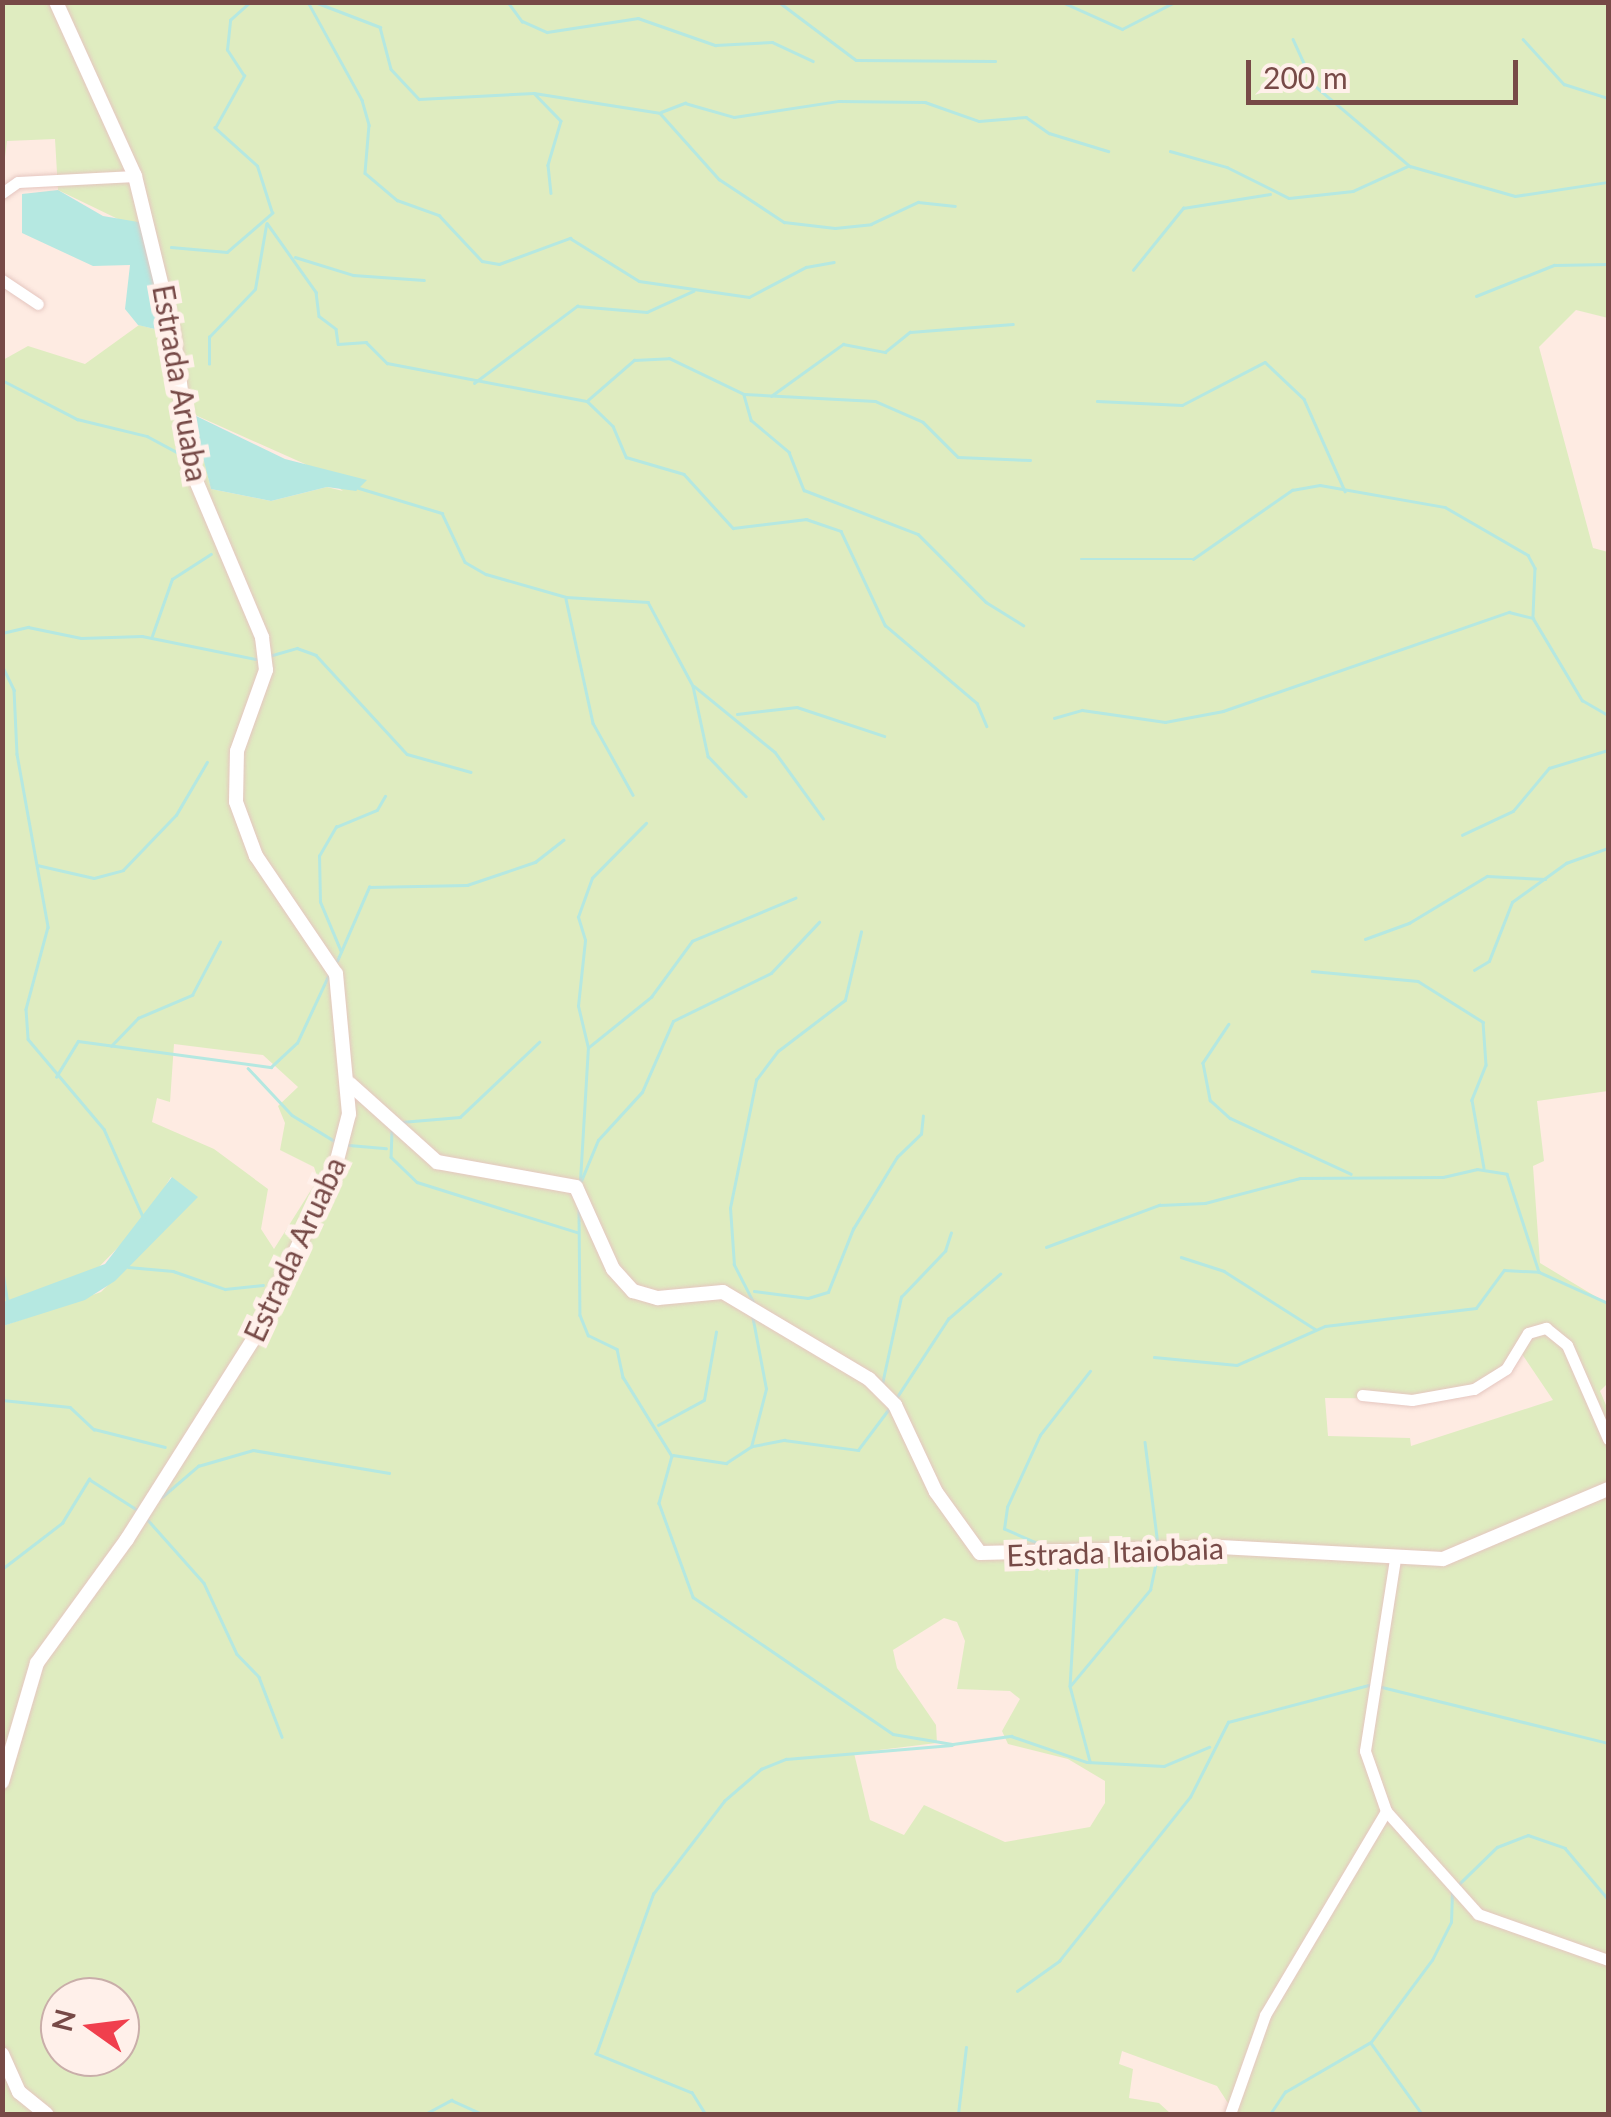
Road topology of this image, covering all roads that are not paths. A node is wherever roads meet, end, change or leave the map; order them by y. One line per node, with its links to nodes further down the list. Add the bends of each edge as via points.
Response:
1 (56, 2): 2 (street, Estrada Aruaba)
2 (135, 176): 3 (street, via 18,182); 6 (street, Estrada Aruaba, via 168,301 192,471 266,652 264,686 237,751 236,802 256,856 332,962)
3 (2, 193)
4 (2, 280): 5 (street)
5 (38, 304)
6 (350, 1084): 10 (street, Estrada Itaiobaia, via 437,1162 576,1188 613,1269 633,1292 658,1298 723,1292 879,1387 961,1537 980,1554 1220,1546); 11 (street, Estrada Aruaba, via 345,1138 271,1306 127,1539 49,1640)
7 (1362, 1395): 8 (street, via 1412,1400 1474,1389 1506,1369 1528,1333 1546,1328 1567,1345)
8 (1608, 1440)
9 (1608, 1490): 10 (street, Estrada Itaiobaia, via 1465,1556)
10 (1395, 1559): 12 (street, via 1365,1751)
11 (2, 1782)
12 (1386, 1811): 13 (street, via 1478,1914); 16 (street, via 1265,2015)
13 (1608, 1960)
14 (2, 2054): 15 (street, via 19,2092)
15 (46, 2114)
16 (1230, 2114)

